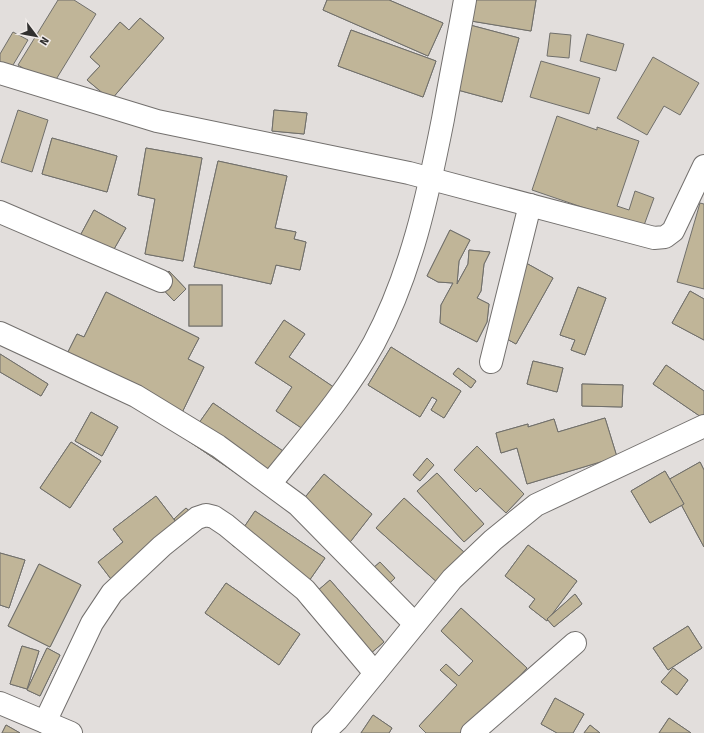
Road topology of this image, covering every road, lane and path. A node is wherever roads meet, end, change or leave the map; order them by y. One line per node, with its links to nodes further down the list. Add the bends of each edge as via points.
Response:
1 (465, 0): 4 (street)
2 (0, 74): 4 (street, via 157,121)
3 (704, 167): 5 (street, via 673,231 665,237 654,238)
4 (432, 179): 5 (street); 11 (street, via 413,248 374,343 339,398)
5 (530, 204): 9 (street)
6 (0, 212): 7 (street)
7 (161, 281)
8 (0, 333): 11 (street, via 136,396 218,446)
9 (491, 362)
10 (704, 426): 12 (street, via 536,505 493,540 452,579)
11 (270, 484): 12 (street, via 298,505)
12 (415, 624): 14 (street)
13 (575, 643): 19 (street)
14 (375, 673): 16 (street, via 305,590 226,525 206,515 197,518 162,546 112,593 92,623); 18 (street, via 337,720)
15 (0, 703): 16 (street)
16 (44, 722): 17 (street)
17 (71, 733)
18 (323, 733)
19 (472, 733)

